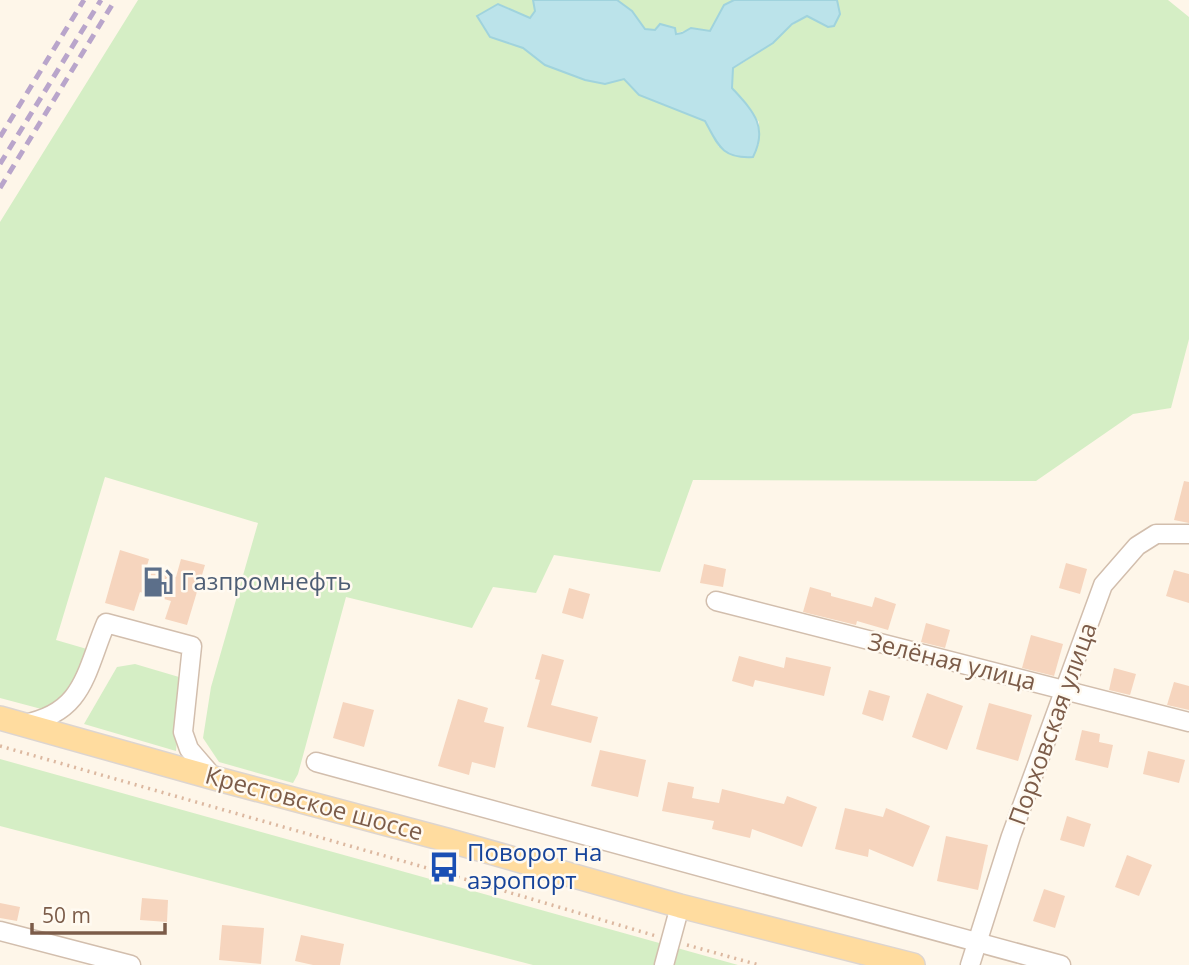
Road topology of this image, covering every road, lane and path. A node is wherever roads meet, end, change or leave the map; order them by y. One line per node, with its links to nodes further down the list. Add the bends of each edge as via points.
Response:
1 (1189, 534): 3 (street, Порховская улица, via 1156,534 1137,547 1104,585)
2 (716, 601): 3 (street, Зелёная улица)
3 (1066, 691): 5 (street, Зелёная улица); 12 (street, Порховская улица)
4 (11, 721): 8 (main road, Крестовское шоссе); 8 (street, via 44,720 75,698 106,623 192,646 183,733 189,749)
5 (1189, 722)
6 (0, 746): 11 (path)
7 (316, 762): 12 (street)
8 (214, 778): 9 (main road, Крестовское шоссе)
9 (680, 906): 11 (street); 16 (main road, Крестовское шоссе)
10 (0, 931): 13 (street)
11 (671, 940): 14 (street); 15 (path)
12 (977, 942): 17 (street, Порховская улица); 18 (street)
13 (131, 965)
14 (664, 965)
15 (759, 965)
16 (912, 965)
17 (970, 965)
18 (1061, 965)

